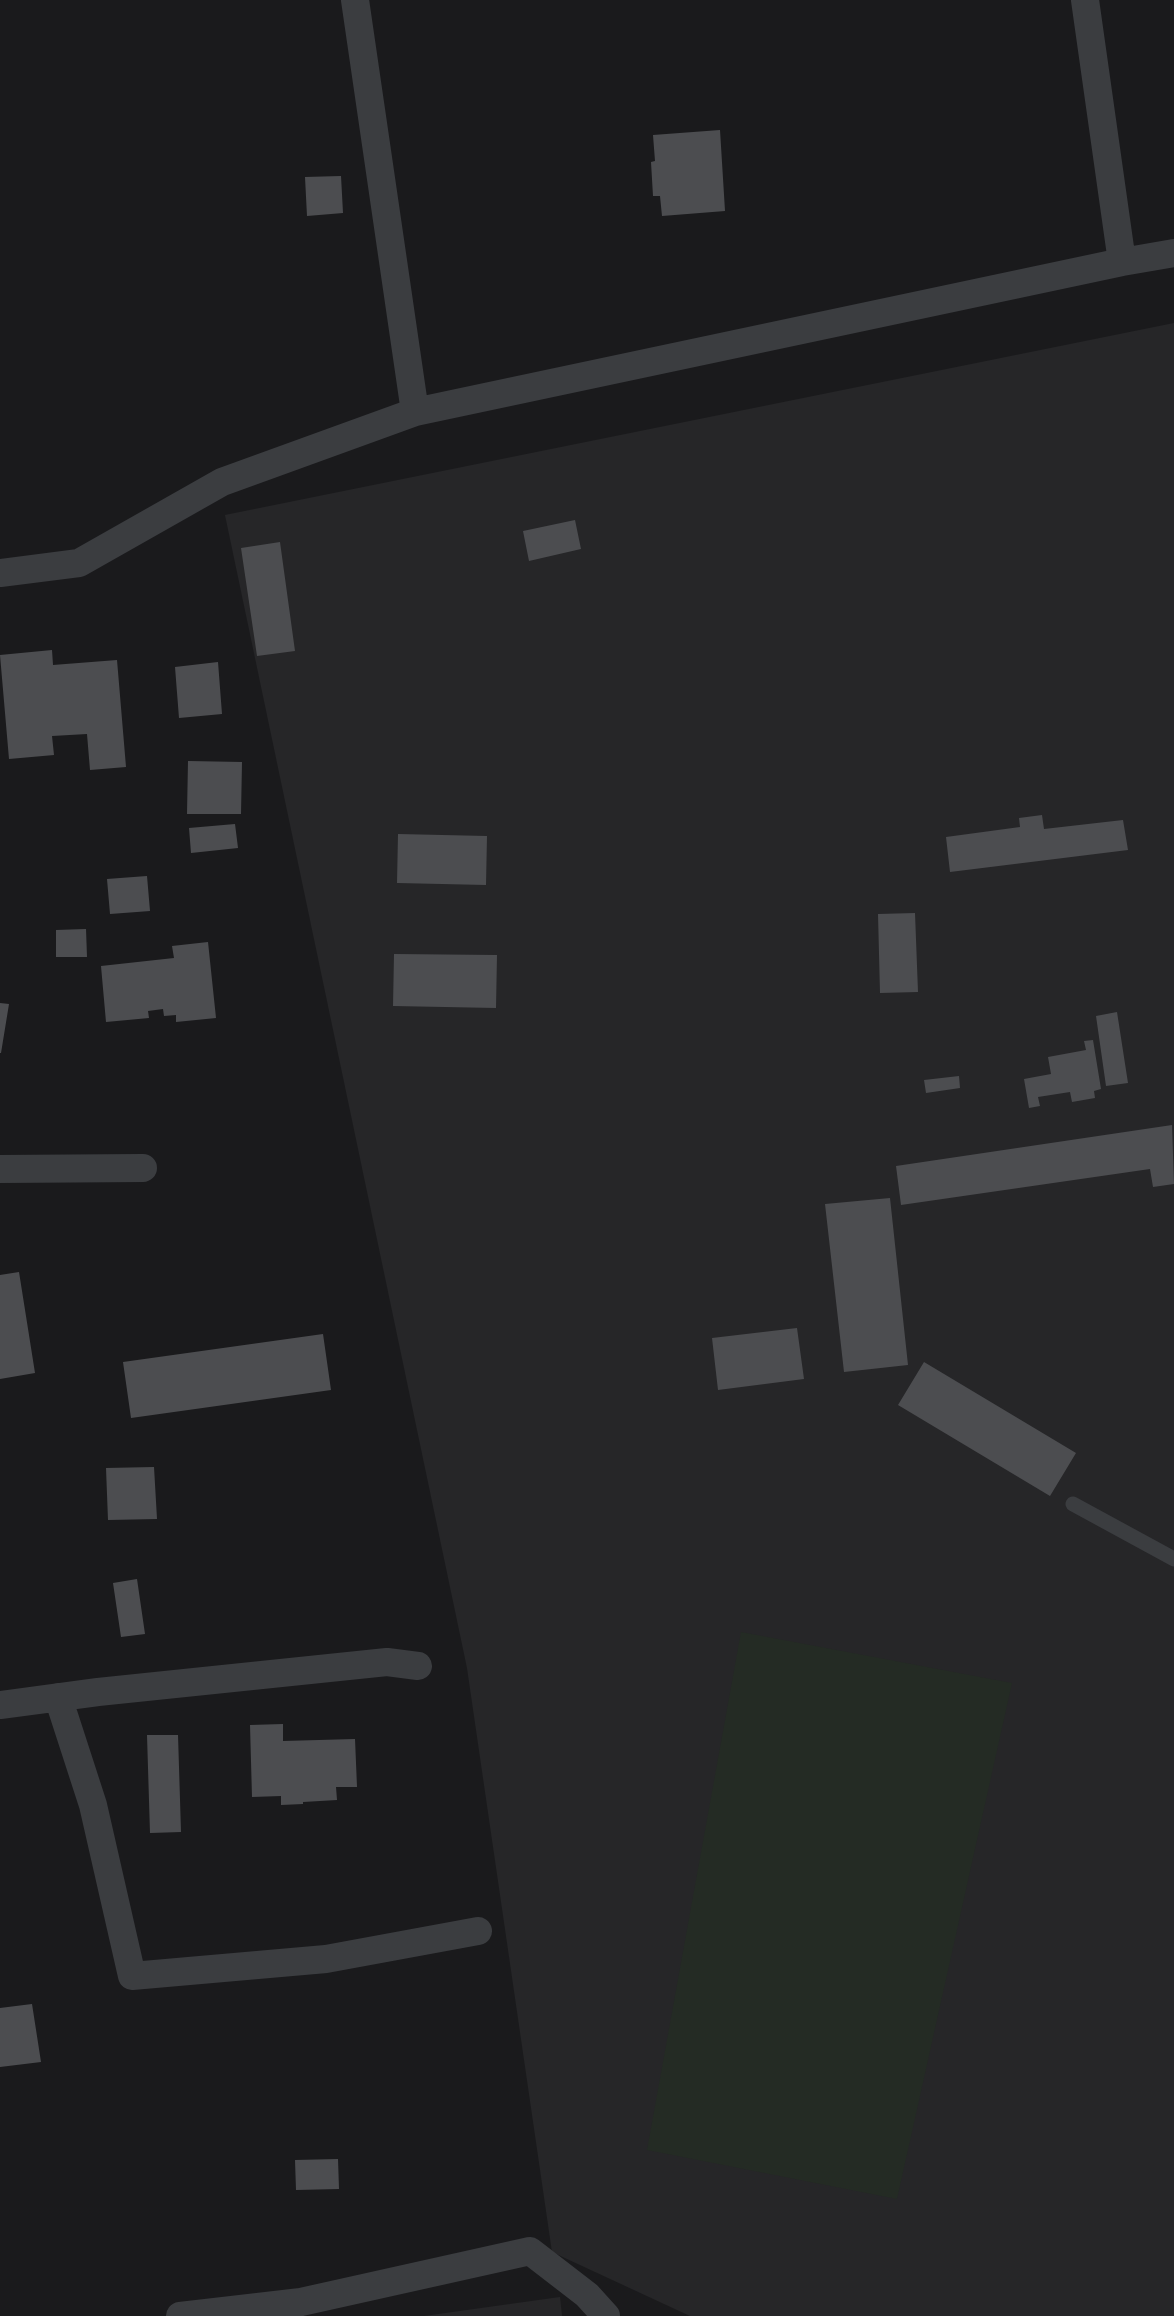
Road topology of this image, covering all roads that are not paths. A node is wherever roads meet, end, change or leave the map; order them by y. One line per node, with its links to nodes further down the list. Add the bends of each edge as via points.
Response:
1 (355, 0): 5 (street)
2 (1085, 0): 4 (street)
3 (1174, 253): 4 (street)
4 (1122, 262): 5 (street)
5 (415, 412): 6 (street, via 222,482 78,563)
6 (0, 573)
7 (143, 1168): 8 (street)
8 (0, 1169)
9 (1073, 1504): 10 (lane)
10 (1174, 1559)
11 (418, 1666): 12 (street, via 387,1662)
12 (58, 1697): 13 (street); 14 (street, via 93,1805 132,1976 326,1959)
13 (0, 1705)
14 (478, 1931)
15 (180, 2316): 16 (street, via 301,2302 530,2251 587,2295)
16 (606, 2316)

